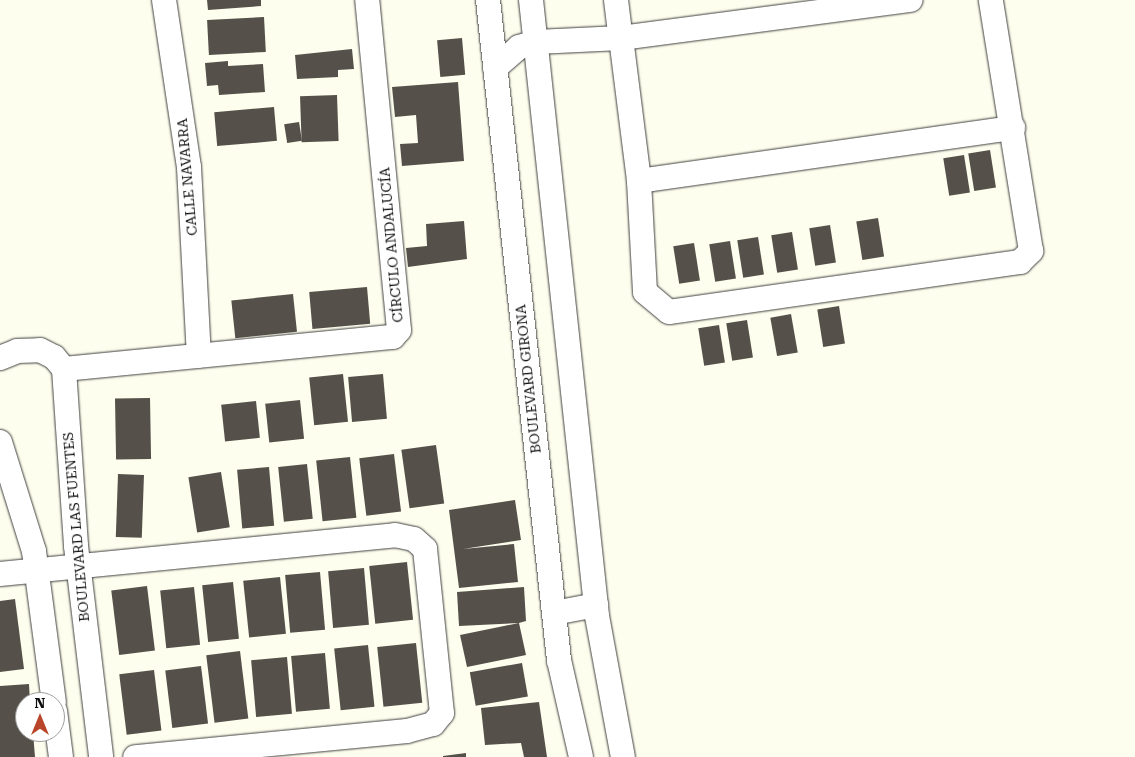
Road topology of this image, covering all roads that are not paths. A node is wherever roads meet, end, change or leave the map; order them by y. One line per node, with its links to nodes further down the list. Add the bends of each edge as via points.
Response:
1 (164, 0): 13 (street, CALLE NAVARRA, via 189,167)
2 (367, 0): 13 (street, CÍRCULO ANDALUCÍA, via 399,330 393,337)
3 (488, 0): 10 (street, BOULEVARD GIRONA)
4 (531, 0): 9 (street)
5 (616, 0): 8 (street)
6 (911, 0): 8 (street)
7 (991, 0): 11 (street)
8 (621, 38): 9 (street); 12 (street)
9 (536, 42): 10 (street, via 519,47); 20 (street)
10 (495, 68): 21 (street, BOULEVARD GIRONA)
11 (1012, 128): 12 (street); 12 (street, via 1031,250 1020,262 668,312 645,292)
12 (639, 181)
13 (199, 356): 15 (street, CÍRCULO ANDALUCÍA)
14 (0, 358): 15 (street, via 17,350 40,350 54,356)
15 (64, 369): 17 (street, BOULEVARD LAS FUENTES)
16 (0, 442): 18 (street)
17 (78, 566): 18 (street); 25 (street, BOULEVARD LAS FUENTES); 26 (street, via 395,536 414,539 425,549 442,713 432,724 407,731)
18 (37, 570): 19 (street); 22 (street)
19 (0, 574)
20 (596, 605): 21 (street); 28 (street)
21 (554, 613): 27 (street, BOULEVARD GIRONA, via 559,660)
22 (53, 692)
23 (59, 742): 24 (street)
24 (61, 757)
25 (101, 757)
26 (135, 757)
27 (581, 757)
28 (622, 757)

